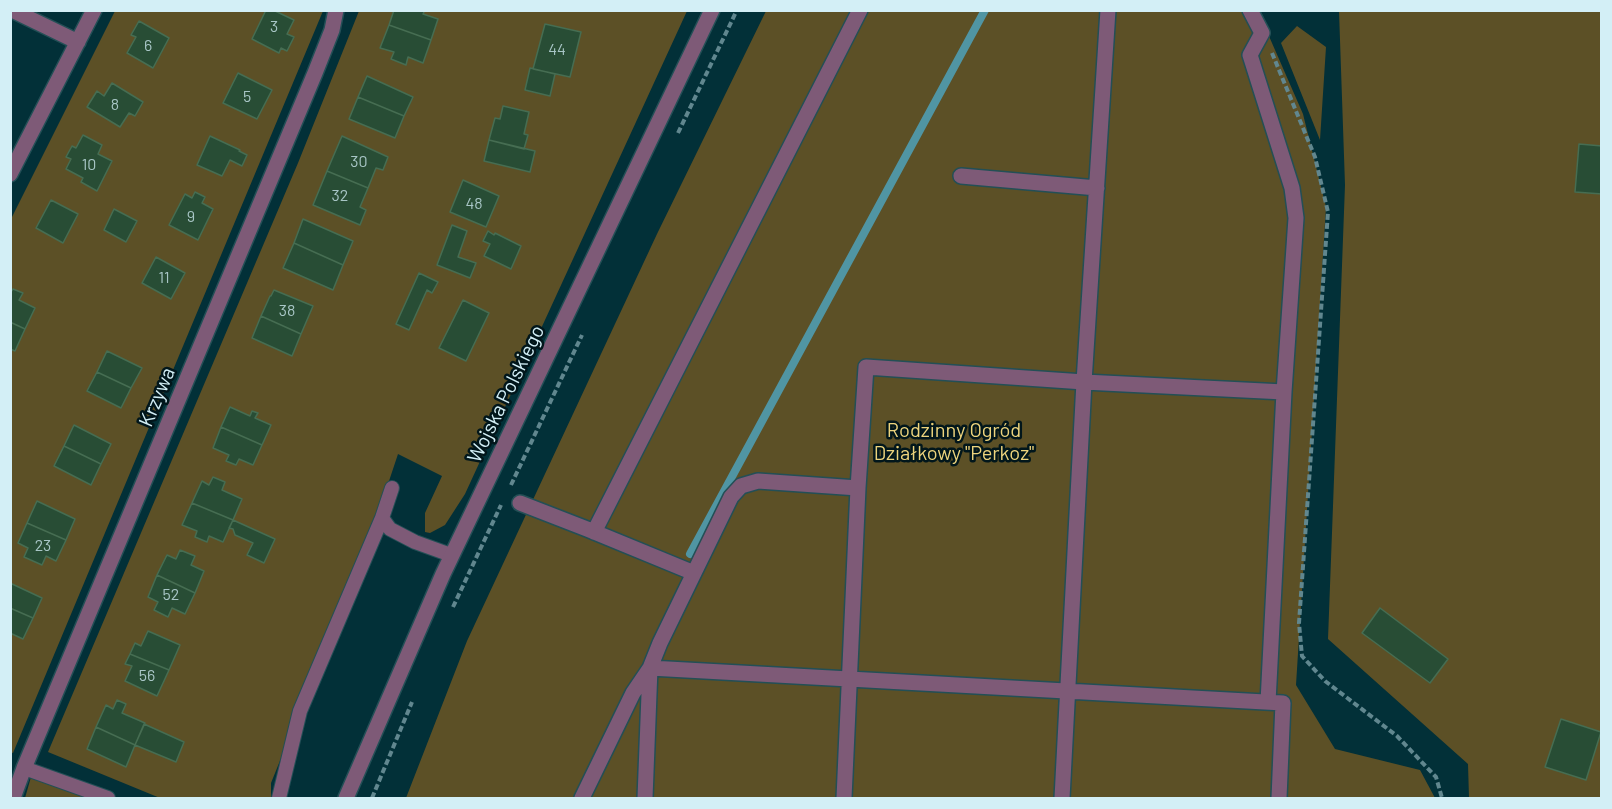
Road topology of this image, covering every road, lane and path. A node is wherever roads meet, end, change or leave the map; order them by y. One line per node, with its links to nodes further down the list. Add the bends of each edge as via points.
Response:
1 (12, 10): 10 (street)
2 (94, 10): 10 (street)
3 (336, 10): 33 (street, Krzywa, via 315,73)
4 (712, 10): 25 (street, Wojska Polskiego)
5 (737, 10): 11 (path)
6 (860, 10): 24 (street)
7 (1108, 10): 14 (street)
8 (1250, 10): 9 (street)
9 (1262, 33): 17 (street, via 1250,55 1292,188 1296,218); 44 (path, via 1315,157 1328,212 1299,622 1302,656 1325,681 1397,735 1436,777)
10 (78, 42): 12 (street)
11 (676, 137)
12 (10, 174)
13 (962, 176): 14 (street)
14 (1097, 188): 16 (street)
15 (584, 329): 20 (path)
16 (1084, 382): 17 (street); 19 (street, via 866,367); 30 (street)
17 (1284, 392): 32 (street)
18 (392, 488): 23 (lane)
19 (858, 488): 26 (street, via 758,481 741,486 731,497); 29 (street)
20 (508, 490)
21 (503, 501): 27 (path)
22 (520, 503): 24 (street)
23 (382, 518): 25 (lane, via 414,543); 36 (lane, via 300,711)
24 (594, 532): 26 (street)
25 (452, 555): 37 (street, Wojska Polskiego)
26 (694, 573): 28 (street)
27 (452, 609)
28 (650, 668): 29 (street); 39 (street, via 633,693); 40 (street)
29 (851, 679): 30 (street); 41 (street)
30 (1067, 691): 32 (street); 42 (street)
31 (415, 693): 38 (path)
32 (1268, 702): 43 (street, via 1282,703)
33 (24, 768): 34 (street, Krzywa); 35 (lane)
34 (13, 798)
35 (108, 798)
36 (279, 798)
37 (346, 798)
38 (372, 798)
39 (582, 798)
40 (645, 798)
41 (844, 798)
42 (1062, 798)
43 (1279, 798)
44 (1442, 798)

